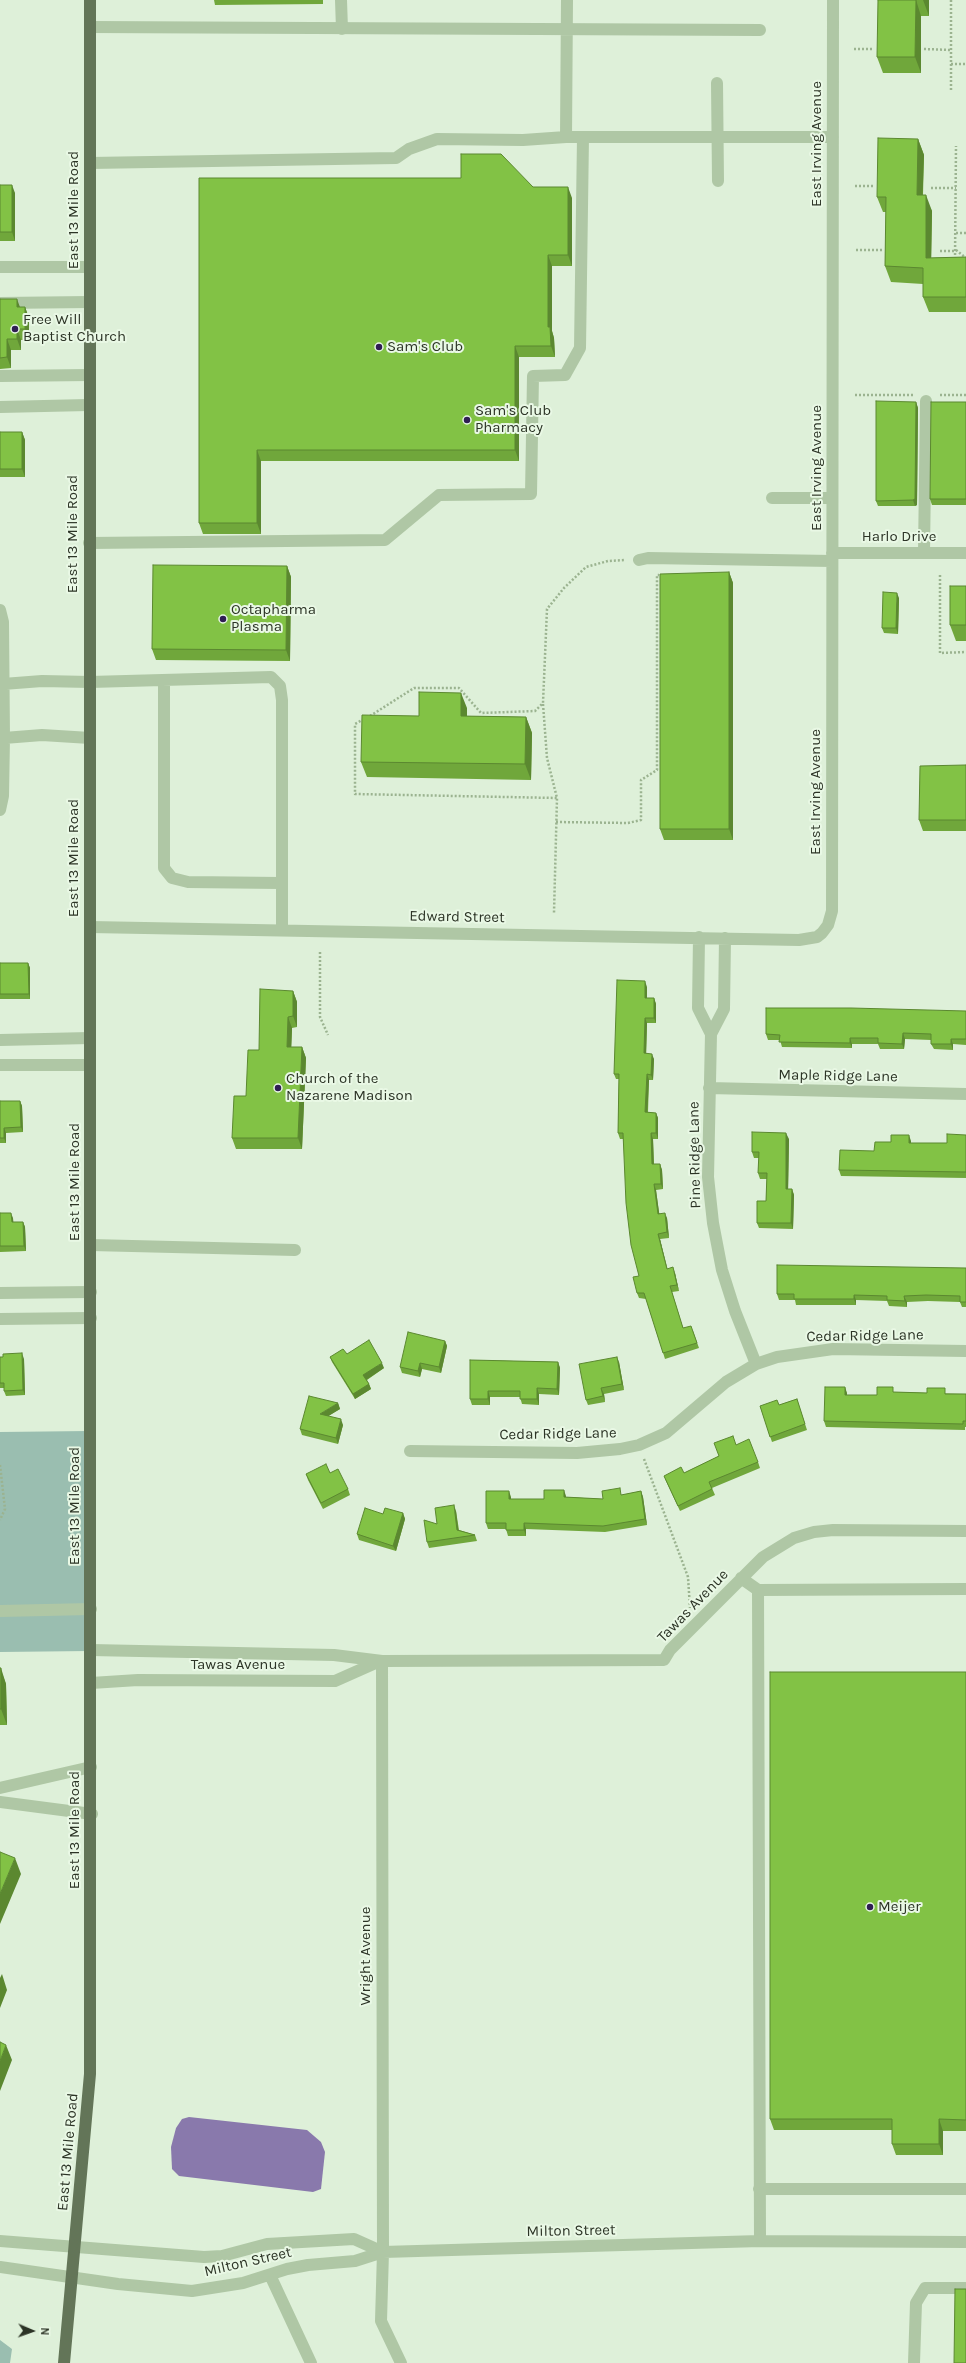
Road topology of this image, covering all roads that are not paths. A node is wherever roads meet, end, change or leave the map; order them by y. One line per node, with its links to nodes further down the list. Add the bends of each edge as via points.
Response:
1 (90, 0): 5 (main road, East 13 Mile Road)
2 (341, 0): 6 (street)
3 (567, 0): 7 (street)
4 (833, 0): 13 (street, East Irving Avenue)
5 (90, 27): 6 (street); 14 (main road, East 13 Mile Road)
6 (342, 28): 7 (street)
7 (567, 29): 8 (street); 10 (street)
8 (760, 30)
9 (717, 83): 12 (street)
10 (566, 137): 11 (street); 14 (street, via 523,140 437,139 408,150 396,158)
11 (584, 137): 12 (street); 27 (street, via 580,348 565,375 533,376 531,494 439,495 385,540)
12 (718, 137): 13 (street); 15 (street)
13 (833, 137): 26 (street, East Irving Avenue)
14 (90, 163): 17 (main road, East 13 Mile Road)
15 (718, 181)
16 (0, 267): 17 (street)
17 (90, 267): 18 (main road, East 13 Mile Road)
18 (90, 302): 19 (street); 20 (main road, East 13 Mile Road)
19 (0, 303)
20 (90, 375): 21 (street); 23 (main road, East 13 Mile Road)
21 (0, 376)
22 (926, 401): 28 (street)
23 (88, 405): 24 (street); 27 (main road, East 13 Mile Road)
24 (0, 407)
25 (772, 498): 26 (street)
26 (832, 498): 30 (street, East Irving Avenue)
27 (90, 543): 34 (main road, East 13 Mile Road)
28 (924, 553): 29 (street, Harlo Drive); 30 (street, Harlo Drive)
29 (966, 553)
30 (832, 557): 31 (street, Harlo Drive); 42 (street, East Irving Avenue, via 832,911 828,925)
31 (639, 560)
32 (0, 610): 35 (street, via 3,622)
33 (164, 680): 34 (street); 39 (street, via 164,868 172,878 188,882); 39 (street, via 271,677 280,686)
34 (90, 682): 35 (street, via 42,680); 37 (main road, East 13 Mile Road)
35 (3, 684): 36 (street)
36 (4, 738): 37 (street, via 42,735); 38 (street, via 3,796)
37 (90, 738): 40 (main road, East 13 Mile Road)
38 (0, 810)
39 (280, 883): 41 (street)
40 (90, 927): 41 (street, Edward Street); 46 (main road, East 13 Mile Road)
41 (282, 929): 43 (street, Edward Street)
42 (822, 933): 44 (street, Edward Street, via 817,937 798,940)
43 (699, 937): 44 (street, Edward Street); 45 (street, Pine Ridge Lane, via 698,1008)
44 (725, 938): 45 (street, Pine Ridge Lane, via 724,1009)
45 (711, 1034): 50 (street, Pine Ridge Lane)
46 (90, 1038): 47 (street); 49 (main road, East 13 Mile Road)
47 (0, 1040)
48 (0, 1065): 49 (street)
49 (90, 1065): 52 (main road, East 13 Mile Road)
50 (709, 1088): 51 (street, Maple Ridge Lane); 59 (street, Pine Ridge Lane, via 708,1177 717,1247 728,1290)
51 (966, 1094)
52 (91, 1245): 53 (street); 54 (main road, East 13 Mile Road)
53 (295, 1250)
54 (91, 1292): 55 (street); 56 (main road, East 13 Mile Road)
55 (0, 1293)
56 (91, 1318): 57 (street); 65 (main road, East 13 Mile Road)
57 (0, 1319)
58 (966, 1351): 59 (street, Cedar Ridge Lane, via 833,1349 793,1354)
59 (756, 1364): 60 (street, Cedar Ridge Lane, via 726,1382 666,1433 620,1450)
60 (410, 1451)
61 (966, 1531): 62 (street, Tawas Avenue, via 814,1532 778,1546)
62 (741, 1578): 64 (street); 68 (street, Tawas Avenue, via 670,1650 664,1660)
63 (966, 1589): 64 (street)
64 (758, 1590): 74 (street)
65 (91, 1609): 66 (street); 67 (main road, East 13 Mile Road)
66 (0, 1611)
67 (91, 1650): 68 (street, Tawas Avenue, via 334,1655); 69 (main road, East 13 Mile Road)
68 (382, 1661): 69 (street, Tawas Avenue, via 335,1681 138,1680); 80 (street, Wright Avenue)
69 (91, 1683): 70 (main road, East 13 Mile Road)
70 (91, 1767): 71 (street); 73 (main road, East 13 Mile Road)
71 (0, 1788)
72 (0, 1802): 73 (street)
73 (92, 1814): 79 (main road, East 13 Mile Road, via 90,2074)
74 (759, 2189): 75 (street); 77 (street)
75 (966, 2189)
76 (0, 2241): 79 (street, Milton Street)
77 (760, 2241): 78 (street, Milton Street); 80 (street, Milton Street)
78 (966, 2242)
79 (76, 2246): 80 (street, Milton Street, via 204,2257 222,2256 267,2244 354,2239); 83 (main road, East 13 Mile Road)
80 (383, 2252): 82 (street, Milton Street, via 355,2261 308,2265); 87 (street, Wright Avenue, via 381,2321)
81 (0, 2267): 83 (street, Milton Street)
82 (270, 2275): 83 (street, Milton Street, via 243,2283 192,2292); 86 (street)
83 (72, 2278): 85 (main road, East 13 Mile Road)
84 (966, 2288): 88 (street, via 925,2288 916,2303)
85 (64, 2363)
86 (311, 2363)
87 (401, 2363)
88 (914, 2363)

